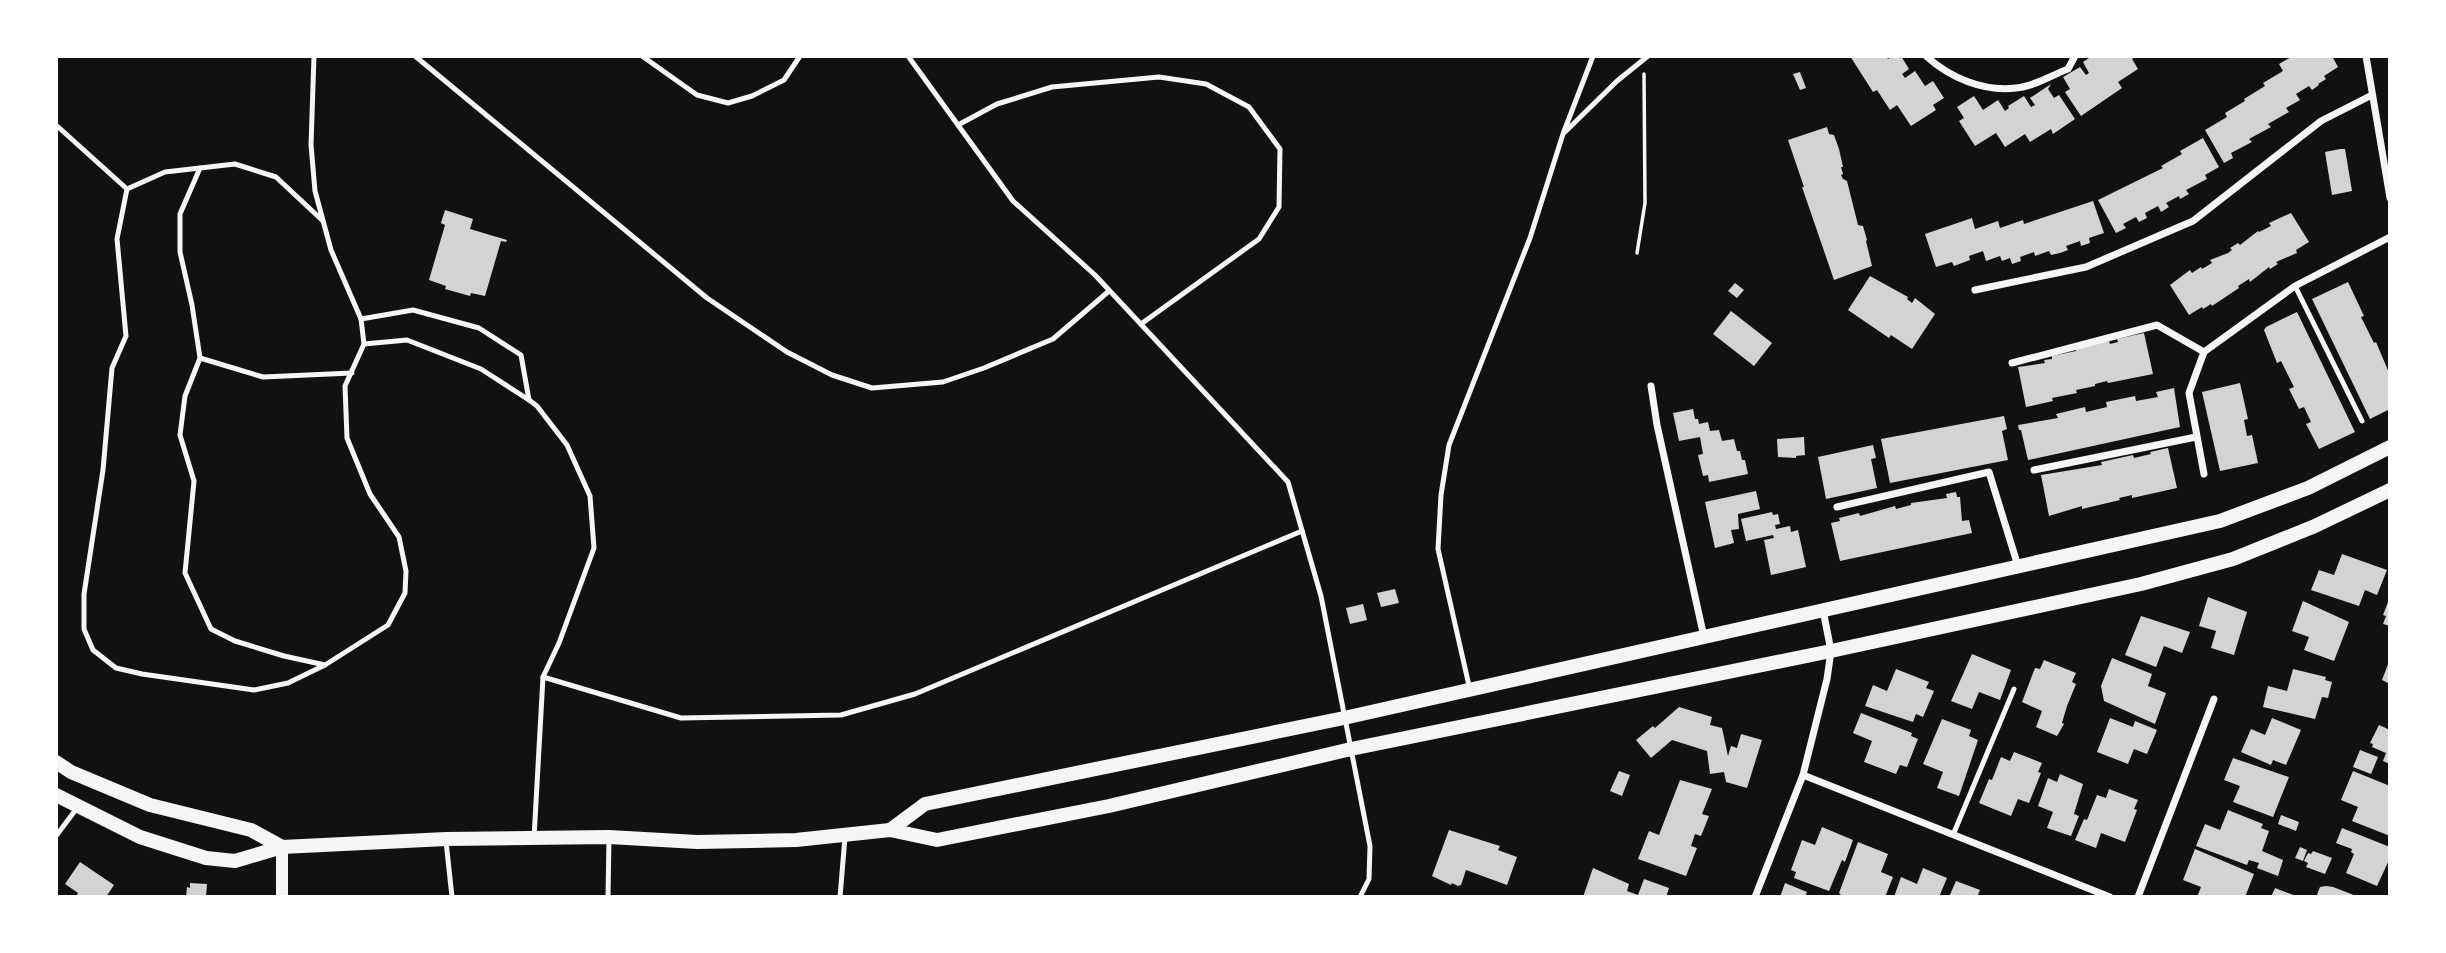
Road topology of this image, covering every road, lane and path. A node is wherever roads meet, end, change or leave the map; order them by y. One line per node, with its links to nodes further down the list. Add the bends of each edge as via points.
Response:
1 (314, 56): 19 (lane, via 312,145 315,191)
2 (415, 56): 24 (lane, via 707,298 787,352 832,375 872,388 943,382 1053,339)
3 (642, 56): 4 (lane, via 697,95 728,103 784,80)
4 (800, 56)
5 (908, 56): 14 (lane)
6 (1593, 56): 15 (lane)
7 (1648, 56): 11 (lane)
8 (1926, 56): 9 (street, via 1975,86 2018,88 2068,69)
9 (2075, 56)
10 (2366, 56): 12 (street)
11 (1636, 67): 15 (lane); 21 (path, via 1646,76 1645,203)
12 (2372, 95): 18 (street); 23 (street, via 2321,121 2193,221 2086,267)
13 (56, 125): 17 (lane)
14 (958, 125): 24 (lane, via 1013,201); 26 (lane, via 997,104 1052,87 1159,76 1206,84 1249,107 1280,149 1279,207 1259,239)
15 (1563, 134): 49 (lane, via 1530,238 1449,445 1438,549)
16 (200, 168): 17 (lane, via 165,172); 19 (lane, via 235,164 276,177); 29 (lane, via 180,214 180,252)
17 (127, 189): 46 (lane, via 117,239 126,335 112,368 103,470 84,594 84,629 93,649 116,668 142,674 254,690 288,683)
18 (2390, 198)
19 (323, 221): 25 (lane)
20 (2390, 237): 22 (street)
21 (1637, 253)
22 (2295, 286): 28 (street); 34 (lane)
23 (1975, 290)
24 (1110, 291): 26 (lane)
25 (361, 319): 27 (lane); 33 (lane, via 414,310 479,328 521,355)
26 (1141, 324): 41 (lane, via 1289,482)
27 (364, 344): 31 (lane); 33 (lane, via 407,340 481,369)
28 (2204, 352): 30 (street, via 2157,325); 35 (street, via 2189,393)
29 (200, 358): 31 (lane, via 263,377); 46 (lane, via 185,396 180,435 194,481 185,573 211,629 235,641)
30 (2012, 363)
31 (352, 373): 46 (lane, via 345,386 347,438 370,494 399,537 407,570 405,593 388,625)
32 (1651, 386): 44 (street)
33 (529, 400): 47 (lane, via 567,445 590,496 594,548)
34 (2362, 421)
35 (2196, 437): 37 (street); 38 (street)
36 (2390, 447): 42 (main road, via 2308,488 2220,521)
37 (2034, 470)
38 (2204, 474)
39 (2390, 490): 45 (main road, via 2233,559 2141,584)
40 (1837, 507): 42 (street, via 1989,472)
41 (1302, 531): 47 (lane, via 915,694 841,715 681,718); 51 (lane, via 1321,596)
42 (2018, 567): 43 (main road)
43 (1823, 610): 44 (main road); 45 (street)
44 (1704, 638): 49 (main road)
45 (1831, 651): 52 (main road); 54 (street)
46 (325, 665)
47 (543, 677): 62 (lane)
48 (2014, 689): 58 (lane)
49 (1470, 690): 51 (main road)
50 (2214, 699): 72 (street)
51 (1344, 718): 52 (lane); 57 (main road, via 925,804)
52 (1351, 748): 57 (main road, via 1109,806 937,841); 69 (lane, via 1370,846 1368,879)
53 (56, 762): 64 (main road, via 149,805 251,830)
54 (1802, 775): 58 (street); 70 (street)
55 (56, 796): 56 (main road)
56 (77, 808): 59 (lane); 64 (main road, via 139,837 206,858 235,861)
57 (890, 830): 60 (main road)
58 (1953, 835): 71 (street)
59 (56, 836)
60 (845, 836): 61 (main road, via 697,842); 68 (lane)
61 (609, 837): 62 (main road); 67 (lane)
62 (534, 838): 63 (main road)
63 (446, 839): 64 (main road); 66 (lane)
64 (282, 847): 65 (street)
65 (282, 897)
66 (452, 897)
67 (608, 897)
68 (840, 897)
69 (1360, 897)
70 (1755, 897)
71 (2110, 897)
72 (2138, 897)

